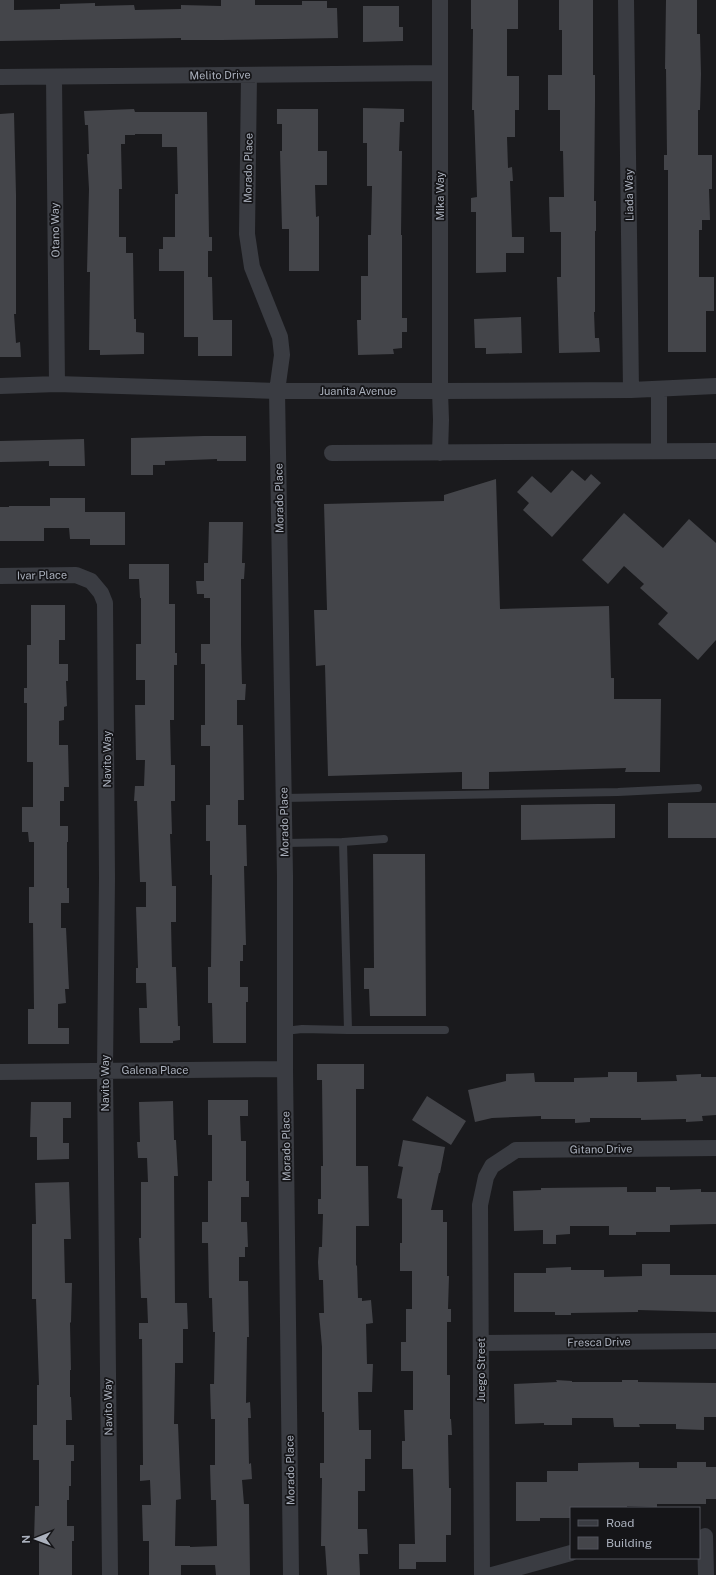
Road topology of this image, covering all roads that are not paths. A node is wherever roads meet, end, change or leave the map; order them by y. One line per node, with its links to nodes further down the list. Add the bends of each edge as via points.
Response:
1 (440, 0): 3 (street, Mika Way)
2 (626, 0): 11 (street, Liada Way)
3 (440, 74): 4 (street, Melito Drive); 13 (street, Mika Way)
4 (250, 75): 6 (street, Melito Drive); 12 (street, Morado Place, via 247,234 252,267 280,337 282,354)
5 (0, 77): 6 (street, Melito Drive)
6 (54, 77): 7 (street, Otano Way)
7 (57, 384): 8 (street, Juanita Avenue); 12 (street, Juanita Avenue)
8 (0, 386)
9 (716, 386): 10 (street, Juanita Avenue)
10 (659, 388): 11 (street, Juanita Avenue); 14 (street)
11 (631, 390): 13 (street, Juanita Avenue)
12 (277, 391): 13 (street, Juanita Avenue); 21 (street, Morado Place)
13 (440, 391): 16 (street, Mika Way)
14 (659, 451): 15 (street); 16 (street)
15 (716, 451)
16 (440, 452): 17 (street)
17 (332, 453)
18 (0, 576): 19 (street, Ivar Place, via 76,575 91,581)
19 (101, 593): 29 (street, Navito Way, via 106,618)
20 (698, 788): 21 (lane)
21 (284, 798): 24 (street, Morado Place)
22 (384, 839): 23 (lane)
23 (343, 842): 24 (lane); 25 (lane)
24 (284, 843): 27 (street, Morado Place)
25 (348, 1030): 26 (lane); 27 (lane)
26 (445, 1030)
27 (285, 1031): 28 (street, Morado Place)
28 (285, 1069): 29 (street, Galena Place); 38 (street, Morado Place)
29 (105, 1070): 30 (street, Galena Place); 37 (street, Navito Way)
30 (0, 1072)
31 (716, 1148): 32 (street, Gitano Drive, via 516,1150)
32 (492, 1166): 34 (street, Juego Street, via 486,1177 480,1205)
33 (716, 1341): 34 (street, Fresca Drive)
34 (481, 1343): 39 (street, Juego Street)
35 (707, 1536): 41 (street)
36 (570, 1553): 40 (street)
37 (110, 1575)
38 (291, 1575)
39 (482, 1575)
40 (492, 1575)
41 (706, 1575)

